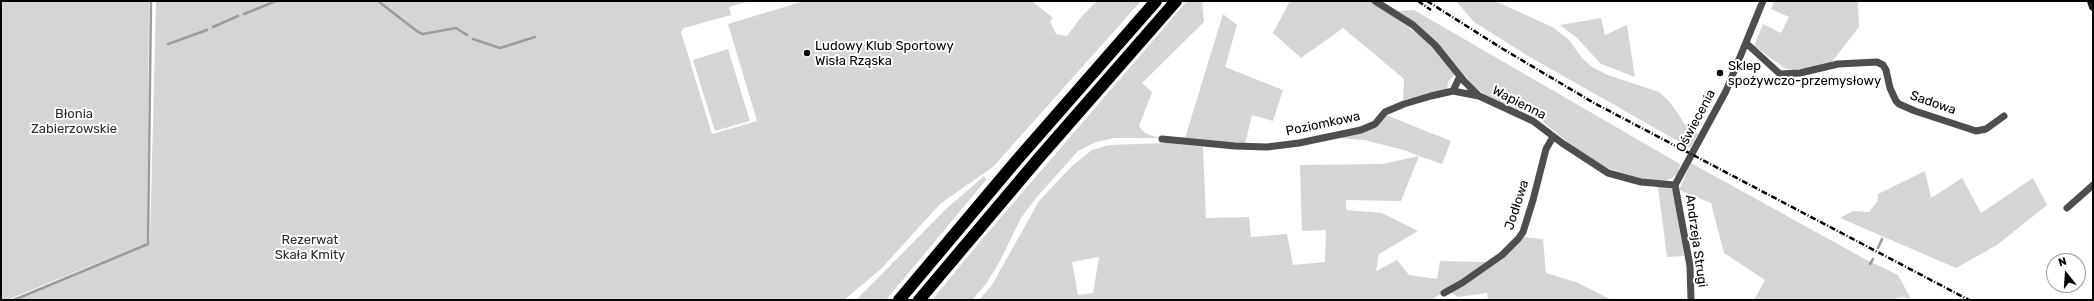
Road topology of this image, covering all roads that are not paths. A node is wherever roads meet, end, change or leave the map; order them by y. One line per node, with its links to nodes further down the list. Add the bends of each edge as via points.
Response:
1 (1156, 1): 18 (highway, via 1016,160)
2 (1176, 1): 19 (highway)
3 (1375, 1): 8 (street, Wapienna, via 1413,24 1435,45)
4 (1763, 1): 7 (street, Oświecenia)
5 (2091, 1): 6 (street)
6 (2093, 7)
7 (1746, 43): 11 (street, Sadowa, via 1780,74 1800,73 1838,64 1876,62 1883,65 1886,70 1891,92 1899,104 1976,131 1986,128); 14 (street, Oświecenia, via 1726,90)
8 (1460, 76): 9 (street); 10 (street, Wapienna)
9 (1453, 91): 10 (street, Poziomkowa); 13 (street, Poziomkowa, via 1404,104 1385,112 1375,124 1361,130 1298,143 1267,147)
10 (1479, 96): 12 (street, Wapienna, via 1533,121)
11 (2004, 116)
12 (1553, 137): 14 (street, Wapienna, via 1608,173 1641,182); 17 (street, Jodłowa, via 1544,155 1523,232 1502,255)
13 (1162, 139)
14 (1675, 185): 20 (street, Andrzeja Strugi, via 1690,266)
15 (2093, 185): 16 (street)
16 (2067, 208)
17 (1444, 293)
18 (899, 300)
19 (919, 300)
20 (1691, 300)

